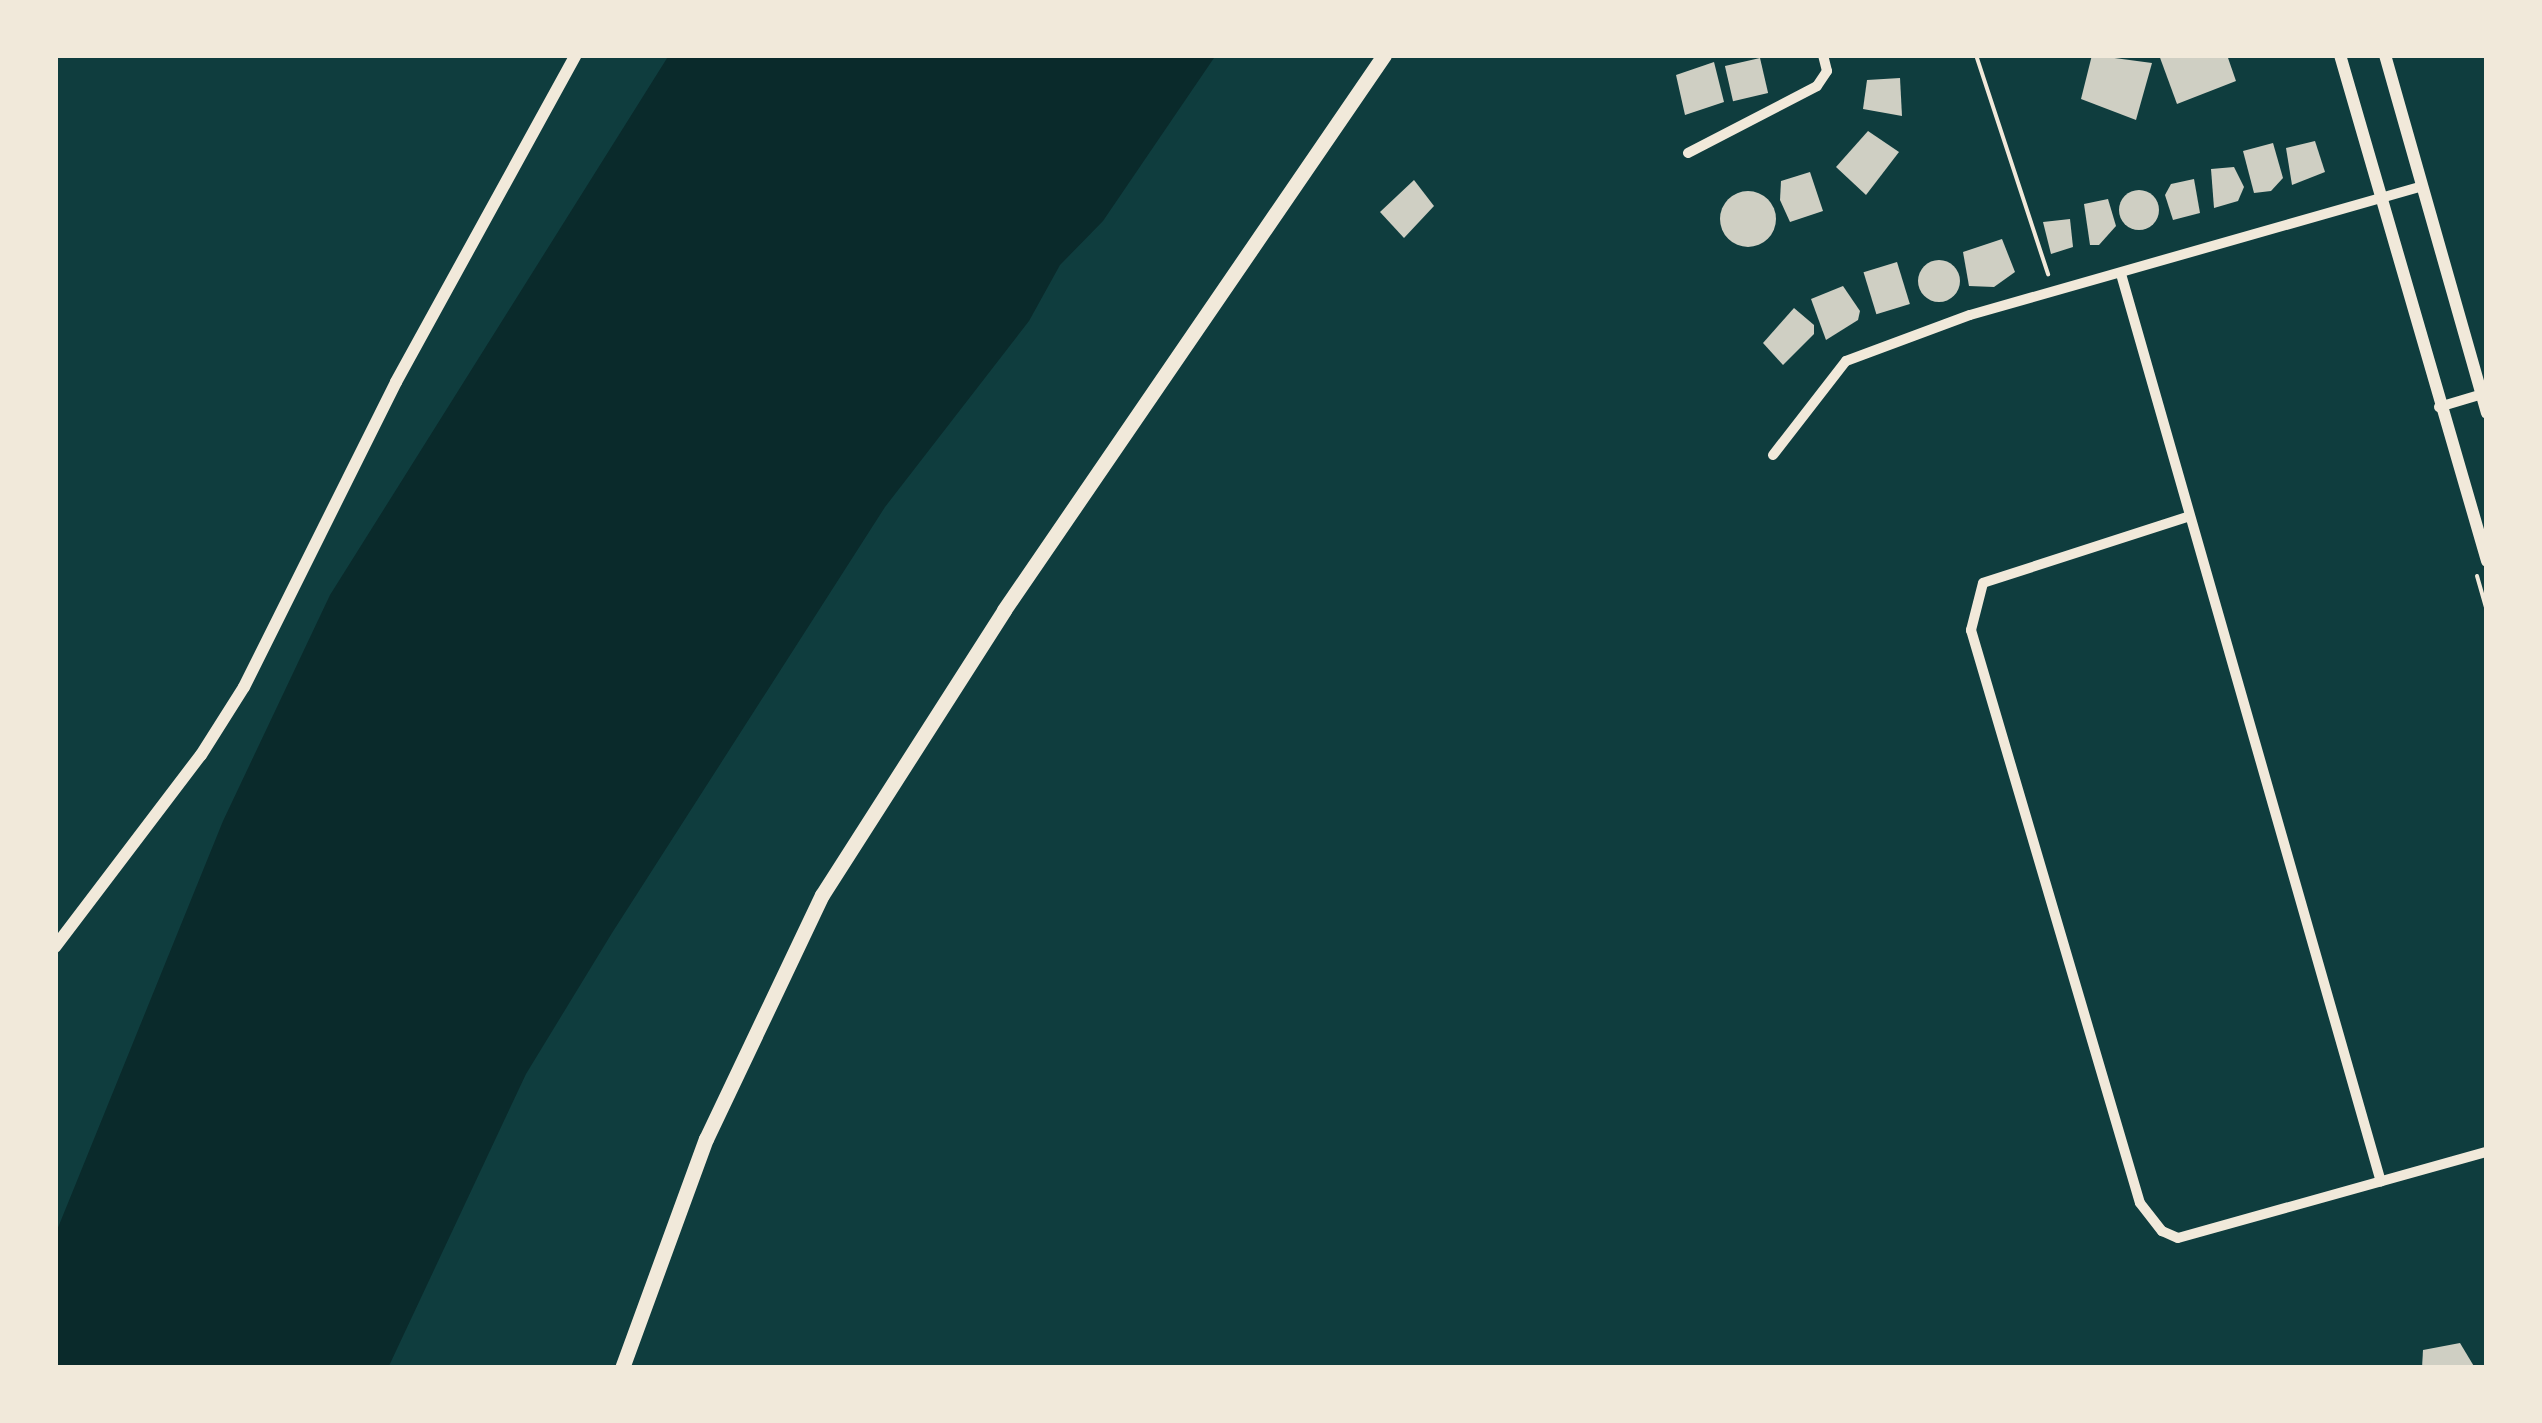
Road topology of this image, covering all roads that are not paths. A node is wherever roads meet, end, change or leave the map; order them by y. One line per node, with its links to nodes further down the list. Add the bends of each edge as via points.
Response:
1 (576, 55): 16 (street, via 396,382 244,686)
2 (1384, 55): 19 (main road, via 893,778 822,896 730,1083)
3 (1823, 55): 6 (street, via 1826,72 1816,86)
4 (2340, 55): 8 (street)
5 (2385, 55): 7 (street)
6 (1688, 153)
7 (2422, 186): 8 (street); 10 (street)
8 (2378, 198): 9 (street); 11 (street)
9 (2121, 274): 13 (street, via 1970,314 1846,361); 14 (street)
10 (2484, 393): 11 (street); 12 (street)
11 (2439, 407): 15 (street)
12 (2487, 413)
13 (1773, 455)
14 (2187, 517): 18 (street, via 2330,989); 18 (street, via 1983,583 1971,630 1976,655 2134,1190 2152,1220 2162,1231 2188,1236)
15 (2487, 562)
16 (55, 946)
17 (2487, 1152): 18 (street)
18 (2381, 1182)
19 (622, 1368)

